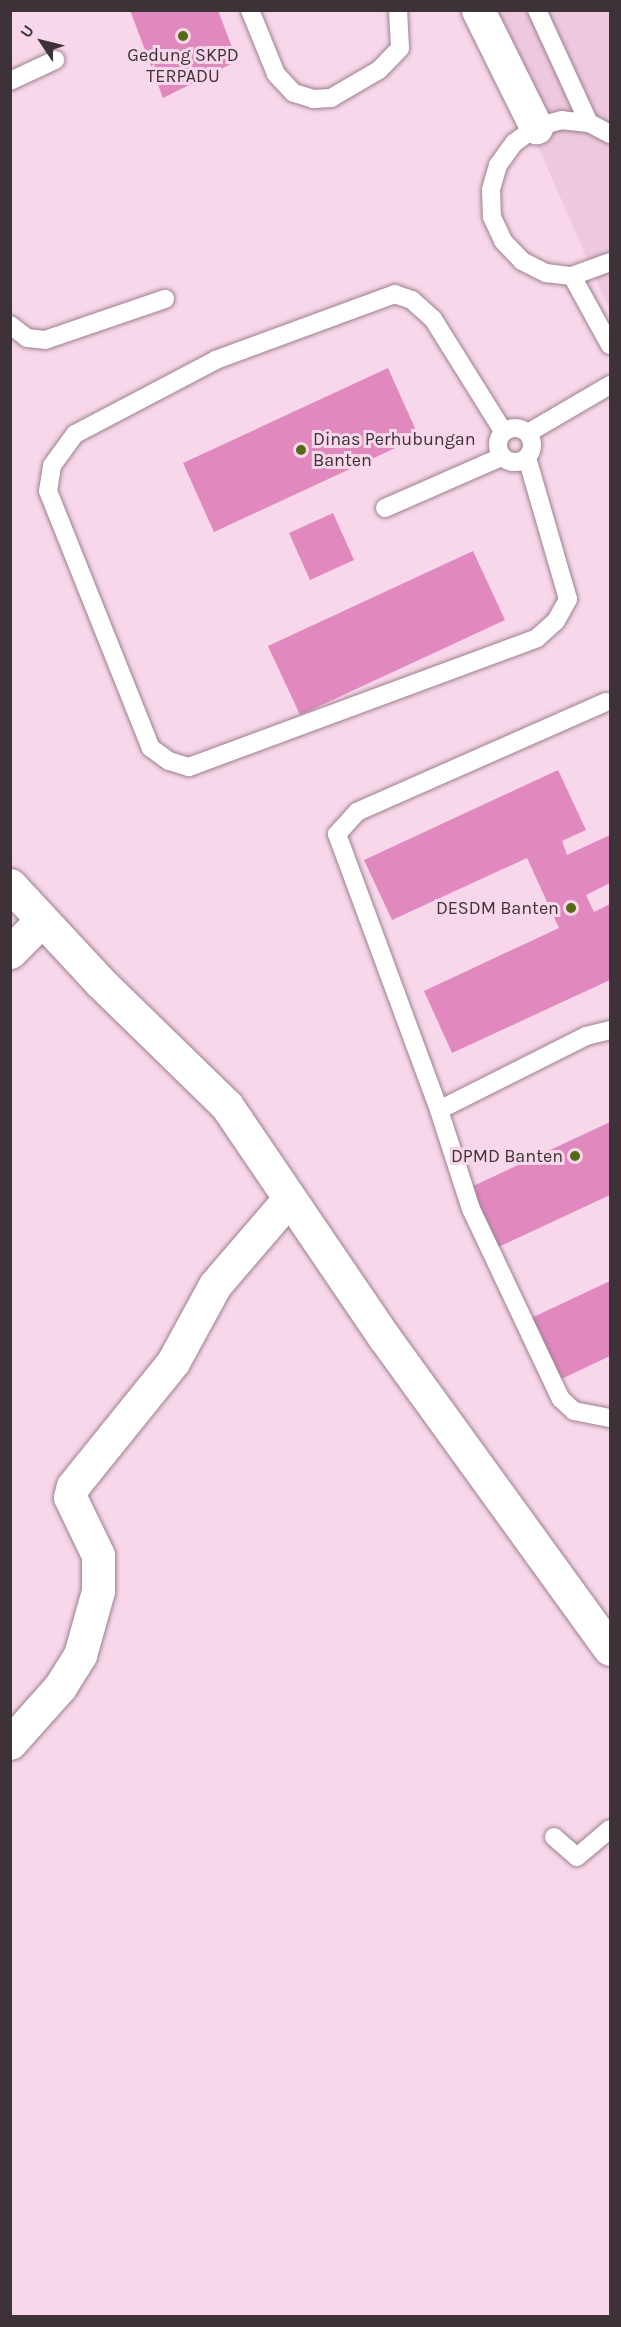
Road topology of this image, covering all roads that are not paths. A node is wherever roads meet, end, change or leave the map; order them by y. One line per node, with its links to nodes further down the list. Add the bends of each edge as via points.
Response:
1 (250, 10): 2 (lane, via 276,74 294,93 314,99 331,98 386,62 400,48)
2 (398, 10)
3 (478, 10): 8 (street)
4 (537, 10): 7 (lane)
5 (55, 60): 6 (lane)
6 (10, 81)
7 (589, 123): 8 (lane, via 562,120); 9 (lane)
8 (536, 127): 11 (lane, via 514,143 498,165 491,190 492,217 503,241 522,261 546,273)
9 (610, 134)
10 (610, 262): 11 (lane)
11 (572, 276): 14 (lane)
12 (165, 299): 13 (lane, via 80,331 45,339 27,338)
13 (10, 325)
14 (610, 345)
15 (610, 384): 17 (lane)
16 (503, 431): 17 (lane, via 516,427); 18 (lane, via 497,444); 19 (lane, via 433,319 412,300 395,294 216,360 75,434 52,466 48,491 151,748 169,761 189,767 537,638 556,621 568,599)
17 (528, 433): 19 (lane, via 533,446)
18 (501, 457): 19 (lane, via 513,463); 20 (lane)
19 (527, 458)
20 (385, 508)
21 (609, 704): 26 (lane, via 357,812 338,834)
22 (10, 885): 23 (street)
23 (41, 921): 24 (street); 27 (street, via 227,1106)
24 (10, 952)
25 (610, 1030): 26 (lane, via 586,1036)
26 (439, 1110): 28 (lane, via 471,1209 561,1399 574,1411)
27 (288, 1200): 29 (street); 30 (street, via 215,1285 173,1362 73,1486 70,1497 98,1556 98,1591 80,1655 60,1687)
28 (610, 1418)
29 (610, 1649)
30 (10, 1743)
31 (610, 1829): 32 (lane, via 577,1857)
32 (554, 1837)

